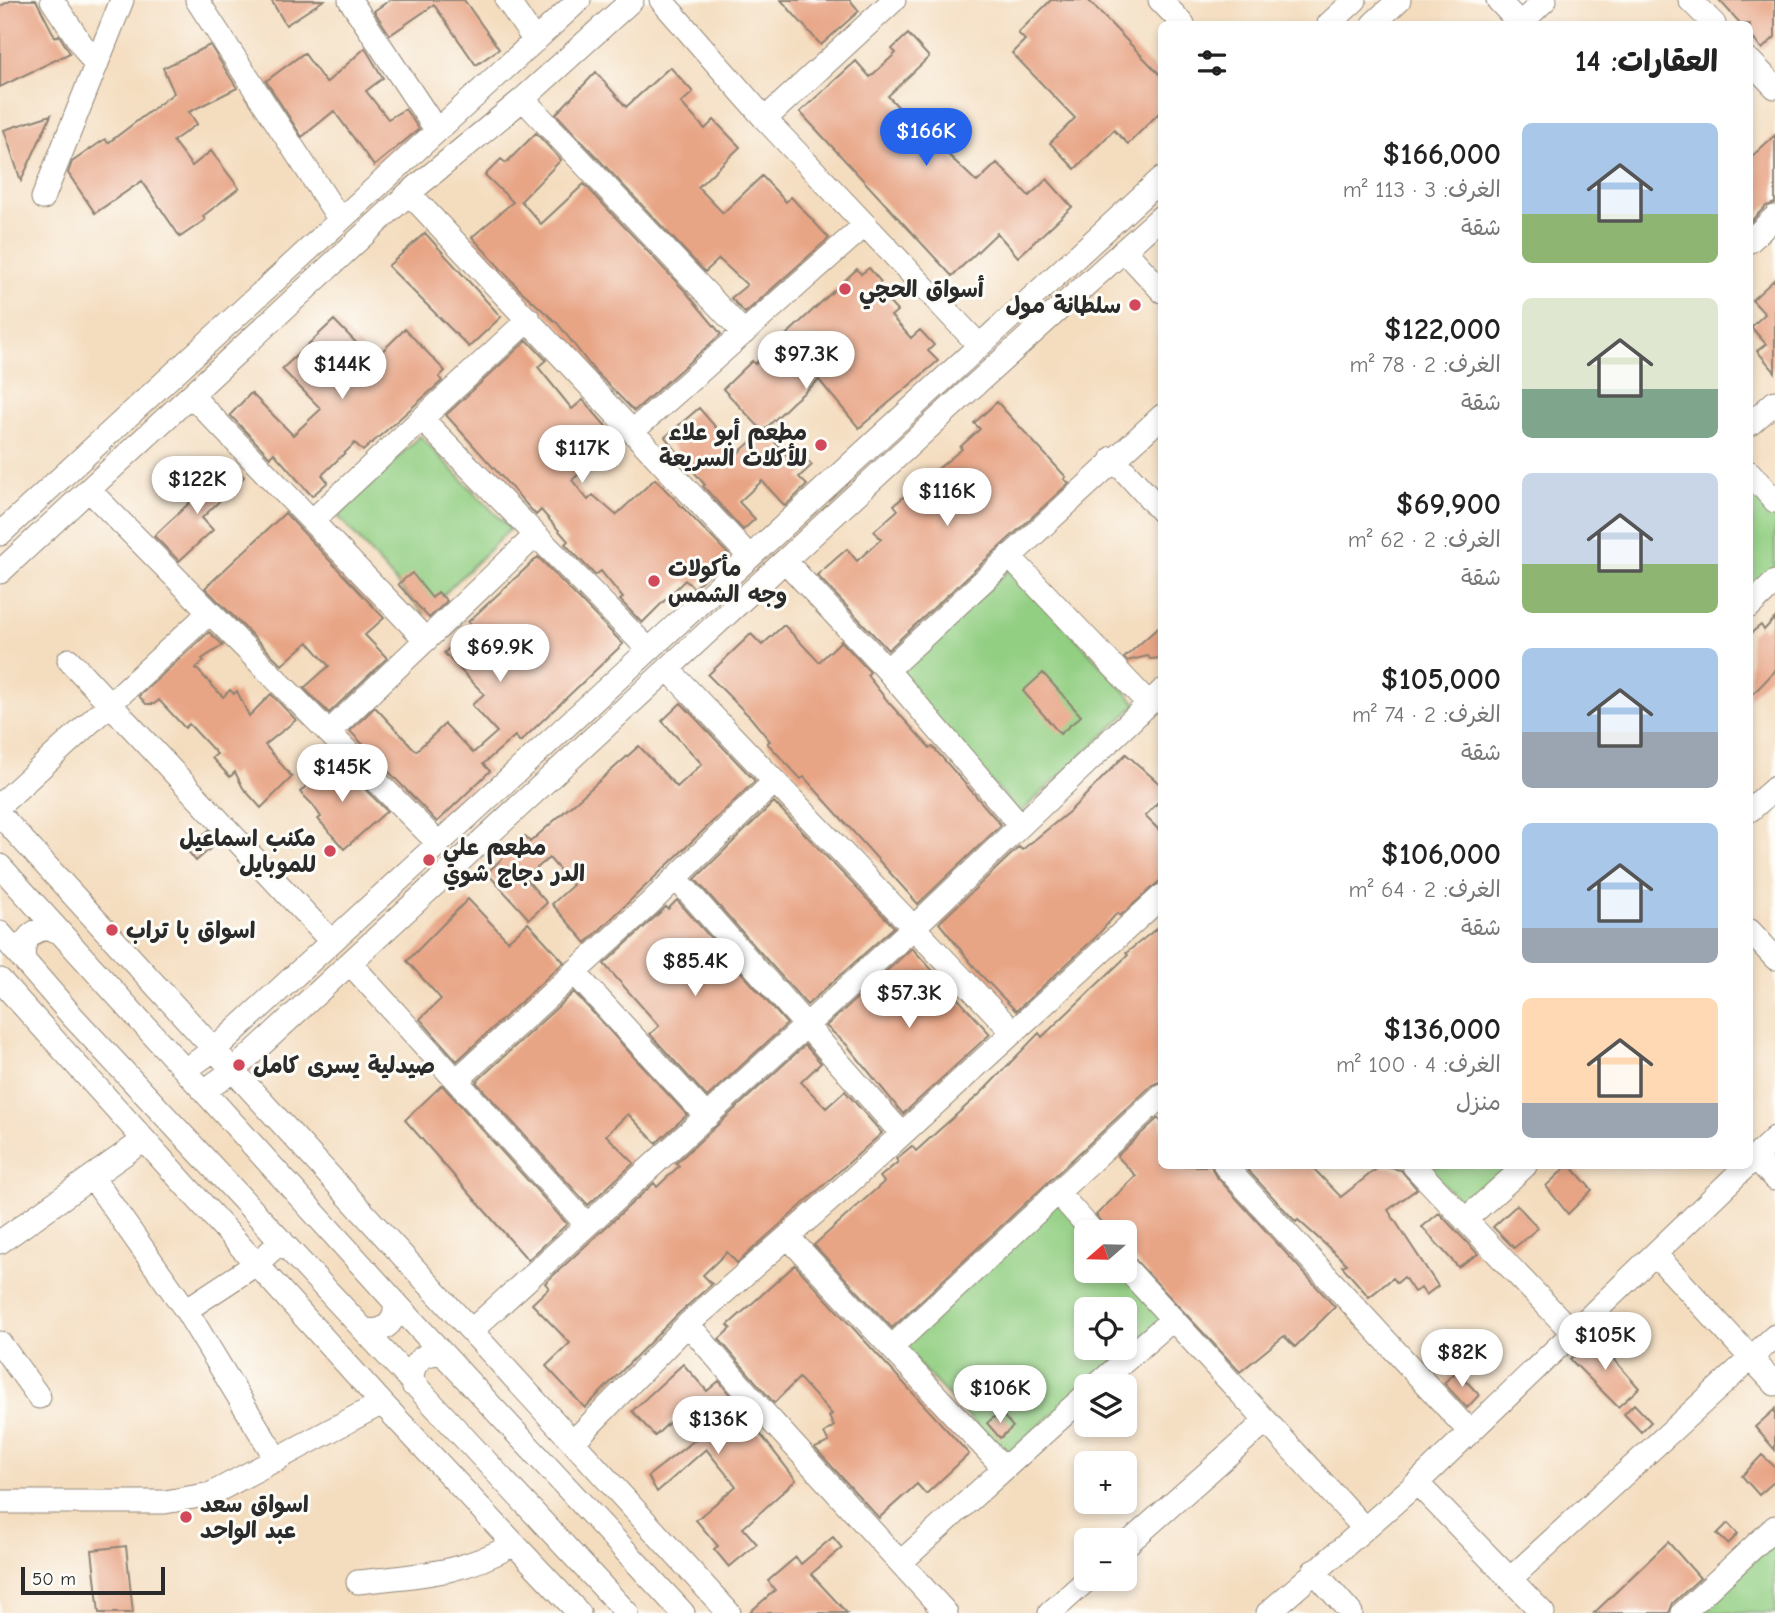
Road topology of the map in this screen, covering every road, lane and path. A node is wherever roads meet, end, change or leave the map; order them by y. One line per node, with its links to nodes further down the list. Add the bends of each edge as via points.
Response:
1 (52, 0): 24 (street)
2 (122, 0): 24 (street)
3 (197, 0): 33 (street)
4 (350, 0): 28 (street)
5 (507, 0): 22 (street)
6 (579, 0): 22 (street)
7 (632, 0): 26 (street)
8 (661, 0): 27 (street)
9 (894, 0): 27 (street)
10 (1160, 0): 16 (street)
11 (1355, 0): 17 (street)
12 (1399, 0): 18 (street)
13 (1497, 0): 19 (street)
14 (1545, 0): 20 (street)
15 (1690, 0): 21 (street)
16 (1179, 21)
17 (1332, 21)
18 (1376, 21)
19 (1517, 21)
20 (1523, 21)
21 (1711, 21)
22 (535, 41): 28 (street)
23 (1753, 64): 25 (street)
24 (96, 66): 31 (street)
25 (1775, 87)
26 (523, 99): 30 (street); 40 (street)
27 (765, 119): 35 (street)
28 (437, 131): 33 (street)
29 (1158, 182): 41 (street)
30 (409, 193): 39 (street); 44 (street)
31 (43, 198)
32 (1775, 217): 36 (street)
33 (340, 220): 58 (street)
34 (1158, 220): 37 (street)
35 (865, 225): 40 (street); 41 (street)
36 (1753, 238)
37 (1124, 250): 38 (street); 43 (street)
38 (1158, 287)
39 (529, 319): 47 (street); 51 (street)
40 (744, 333): 51 (street)
41 (979, 345): 42 (street)
42 (946, 375): 43 (street, via 953,388); 46 (street)
43 (966, 393): 50 (street)
44 (191, 395): 54 (street); 57 (street)
45 (1775, 402): 49 (street)
46 (910, 408): 50 (street, via 923,414); 60 (street)
47 (422, 419): 57 (street); 59 (street)
48 (1158, 419): 52 (street)
49 (1753, 421)
50 (930, 427): 62 (street)
51 (633, 431): 60 (street)
52 (1113, 458): 56 (street); 61 (street)
53 (1753, 476): 55 (street)
54 (89, 490): 63 (street); 66 (street)
55 (1775, 501)
56 (1158, 508)
57 (312, 522): 67 (street)
58 (0, 534)
59 (535, 536): 67 (street); 68 (street)
60 (749, 556): 68 (street)
61 (1009, 556): 71 (street); 72 (street)
62 (785, 561): 70 (street); 71 (street)
63 (0, 572)
64 (1775, 582): 65 (street)
65 (1753, 603)
66 (210, 612): 73 (street); 74 (street)
67 (426, 640): 74 (street)
68 (648, 649): 81 (street)
69 (69, 660): 73 (street)
70 (668, 669): 75 (street); 92 (street)
71 (887, 670): 80 (street)
72 (1155, 697): 80 (street)
73 (111, 705): 77 (street); 89 (street)
74 (330, 731): 81 (street)
75 (773, 783): 83 (street); 86 (street)
76 (1775, 788): 78 (street)
77 (0, 805)
78 (1753, 807)
79 (0, 815): 90 (street)
80 (1020, 825): 86 (street)
81 (438, 844): 89 (street)
82 (4, 871): 84 (street, via 7,889); 87 (street)
83 (676, 878): 93 (street); 97 (street)
84 (0, 898)
85 (1158, 900): 98 (street)
86 (913, 928): 97 (street); 98 (street)
87 (59, 932): 91 (street, via 47,928 30,935 23,946); 94 (street)
88 (0, 933): 91 (street)
89 (331, 942): 100 (street)
90 (126, 952): 94 (street); 100 (street)
91 (23, 959): 96 (street)
92 (350, 963): 102 (street); 103 (street)
93 (575, 972): 103 (street); 106 (street)
94 (98, 974): 101 (street)
95 (0, 980): 99 (street)
96 (73, 1017): 99 (street); 125 (street)
97 (808, 1024): 106 (street); 107 (street)
98 (1013, 1032): 107 (street)
99 (52, 1037): 109 (street)
100 (215, 1049): 101 (street); 102 (street)
101 (185, 1070): 104 (street)
102 (234, 1070): 104 (street); 118 (street)
103 (457, 1080): 123 (street)
104 (204, 1091): 120 (street)
105 (1158, 1100): 119 (street)
106 (707, 1117): 123 (street)
107 (902, 1134): 124 (street)
108 (1775, 1138): 110 (street)
109 (144, 1140): 116 (street); 128 (street)
110 (1753, 1159)
111 (1753, 1164): 117 (street)
112 (1229, 1169): 149 (street)
113 (1417, 1169): 122 (street)
114 (1522, 1169): 122 (street)
115 (1743, 1169): 127 (street)
116 (92, 1177): 126 (street); 131 (street)
117 (1775, 1179)
118 (341, 1187): 120 (street); 135 (street)
119 (1058, 1194): 121 (street); 139 (street)
120 (313, 1211): 130 (street)
121 (1082, 1220)
122 (1465, 1220): 136 (street)
123 (586, 1224): 135 (street)
124 (788, 1237): 133 (street); 139 (street)
125 (282, 1241): 128 (street); 134 (street)
126 (0, 1242)
127 (1656, 1254): 136 (street); 141 (street)
128 (256, 1264): 131 (street); 146 (street)
129 (1138, 1281): 132 (street)
130 (395, 1302): 134 (street, via 395,1315 387,1326 376,1331); 140 (street)
131 (186, 1310): 151 (street)
132 (1173, 1319): 142 (street); 148 (street)
133 (688, 1324): 150 (street); 159 (street)
134 (363, 1329): 143 (street)
135 (472, 1330): 150 (street)
136 (1573, 1334): 149 (street)
137 (1775, 1336): 141 (street)
138 (0, 1343): 145 (street)
139 (893, 1346): 152 (street)
140 (443, 1354): 143 (street, via 426,1355 417,1362); 168 (street)
141 (1751, 1358): 144 (street); 162 (street)
142 (1110, 1374)
143 (413, 1384): 160 (street)
144 (1775, 1384)
145 (39, 1397)
146 (382, 1403): 151 (street); 158 (street)
147 (1074, 1405): 152 (street)
148 (1266, 1421): 156 (street); 157 (street)
149 (1469, 1431): 153 (street)
150 (574, 1441): 169 (street)
151 (277, 1460): 154 (street, via 211,1494 165,1502)
152 (1003, 1467): 159 (street)
153 (1418, 1483): 156 (street); 162 (street)
154 (0, 1502)
155 (1775, 1527): 175 (street)
156 (1364, 1528): 161 (street)
157 (1137, 1535)
158 (514, 1544): 163 (street, via 485,1561 452,1572); 164 (street)
159 (901, 1562): 170 (street)
160 (582, 1566): 164 (street); 167 (street)
161 (1314, 1571): 172 (street); 173 (street)
162 (1510, 1579): 174 (street)
163 (358, 1582)
164 (557, 1590): 166 (street)
165 (1075, 1591): 171 (street)
166 (579, 1613)
167 (626, 1613)
168 (683, 1613)
169 (729, 1613)
170 (946, 1613)
171 (1050, 1613)
172 (1268, 1613)
173 (1351, 1613)
174 (1543, 1613)
175 (1683, 1613)

